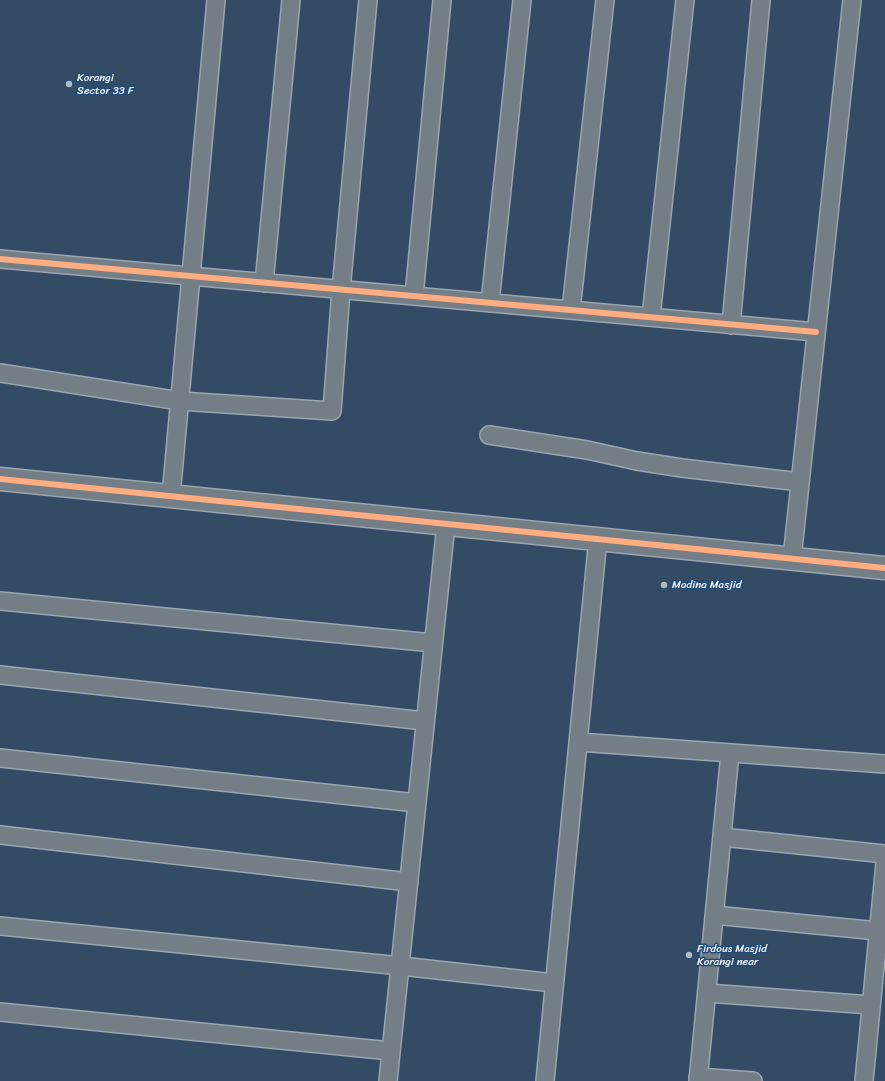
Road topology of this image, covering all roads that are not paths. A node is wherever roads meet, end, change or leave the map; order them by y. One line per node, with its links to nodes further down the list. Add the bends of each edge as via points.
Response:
1 (216, 0): 11 (street)
2 (291, 0): 12 (street)
3 (368, 0): 13 (street)
4 (442, 0): 14 (street)
5 (522, 0): 15 (street)
6 (605, 0): 16 (street)
7 (685, 0): 17 (street)
8 (761, 0): 18 (street)
9 (852, 0): 19 (street)
10 (0, 259): 11 (street)
11 (191, 276): 12 (street); 21 (street)
12 (264, 283): 13 (street)
13 (341, 290): 14 (street); 21 (street, via 332,411)
14 (414, 296): 15 (street)
15 (490, 303): 16 (street)
16 (571, 310): 17 (street)
17 (650, 317): 18 (street)
18 (731, 324): 19 (street)
19 (816, 332): 24 (street)
20 (0, 373): 21 (street)
21 (180, 401): 25 (street)
22 (489, 435): 24 (street, via 682,468)
23 (0, 479): 25 (street)
24 (800, 482): 28 (street)
25 (171, 496): 26 (street)
26 (446, 524): 27 (street); 31 (street)
27 (598, 538): 28 (street); 34 (street)
28 (792, 558): 29 (street)
29 (885, 568)
30 (0, 602): 31 (street)
31 (433, 643): 33 (street)
32 (0, 675): 33 (street)
33 (425, 721): 38 (street)
34 (578, 742): 35 (street); 48 (street)
35 (730, 753): 37 (street); 40 (street)
36 (0, 758): 38 (street)
37 (885, 764)
38 (417, 803): 43 (street)
39 (0, 835): 43 (street)
40 (722, 838): 41 (street); 44 (street)
41 (885, 854)
42 (885, 863): 46 (street)
43 (409, 882): 47 (street)
44 (714, 914): 46 (street); 49 (street)
45 (0, 926): 47 (street)
46 (878, 931): 50 (street)
47 (401, 966): 48 (street); 52 (street)
48 (554, 983): 55 (street)
49 (707, 993): 50 (street); 53 (street)
50 (871, 1005): 57 (street)
51 (0, 1012): 52 (street)
52 (391, 1051): 54 (street)
53 (698, 1079): 56 (street)
54 (388, 1081)
55 (545, 1081)
56 (752, 1081)
57 (864, 1081)

